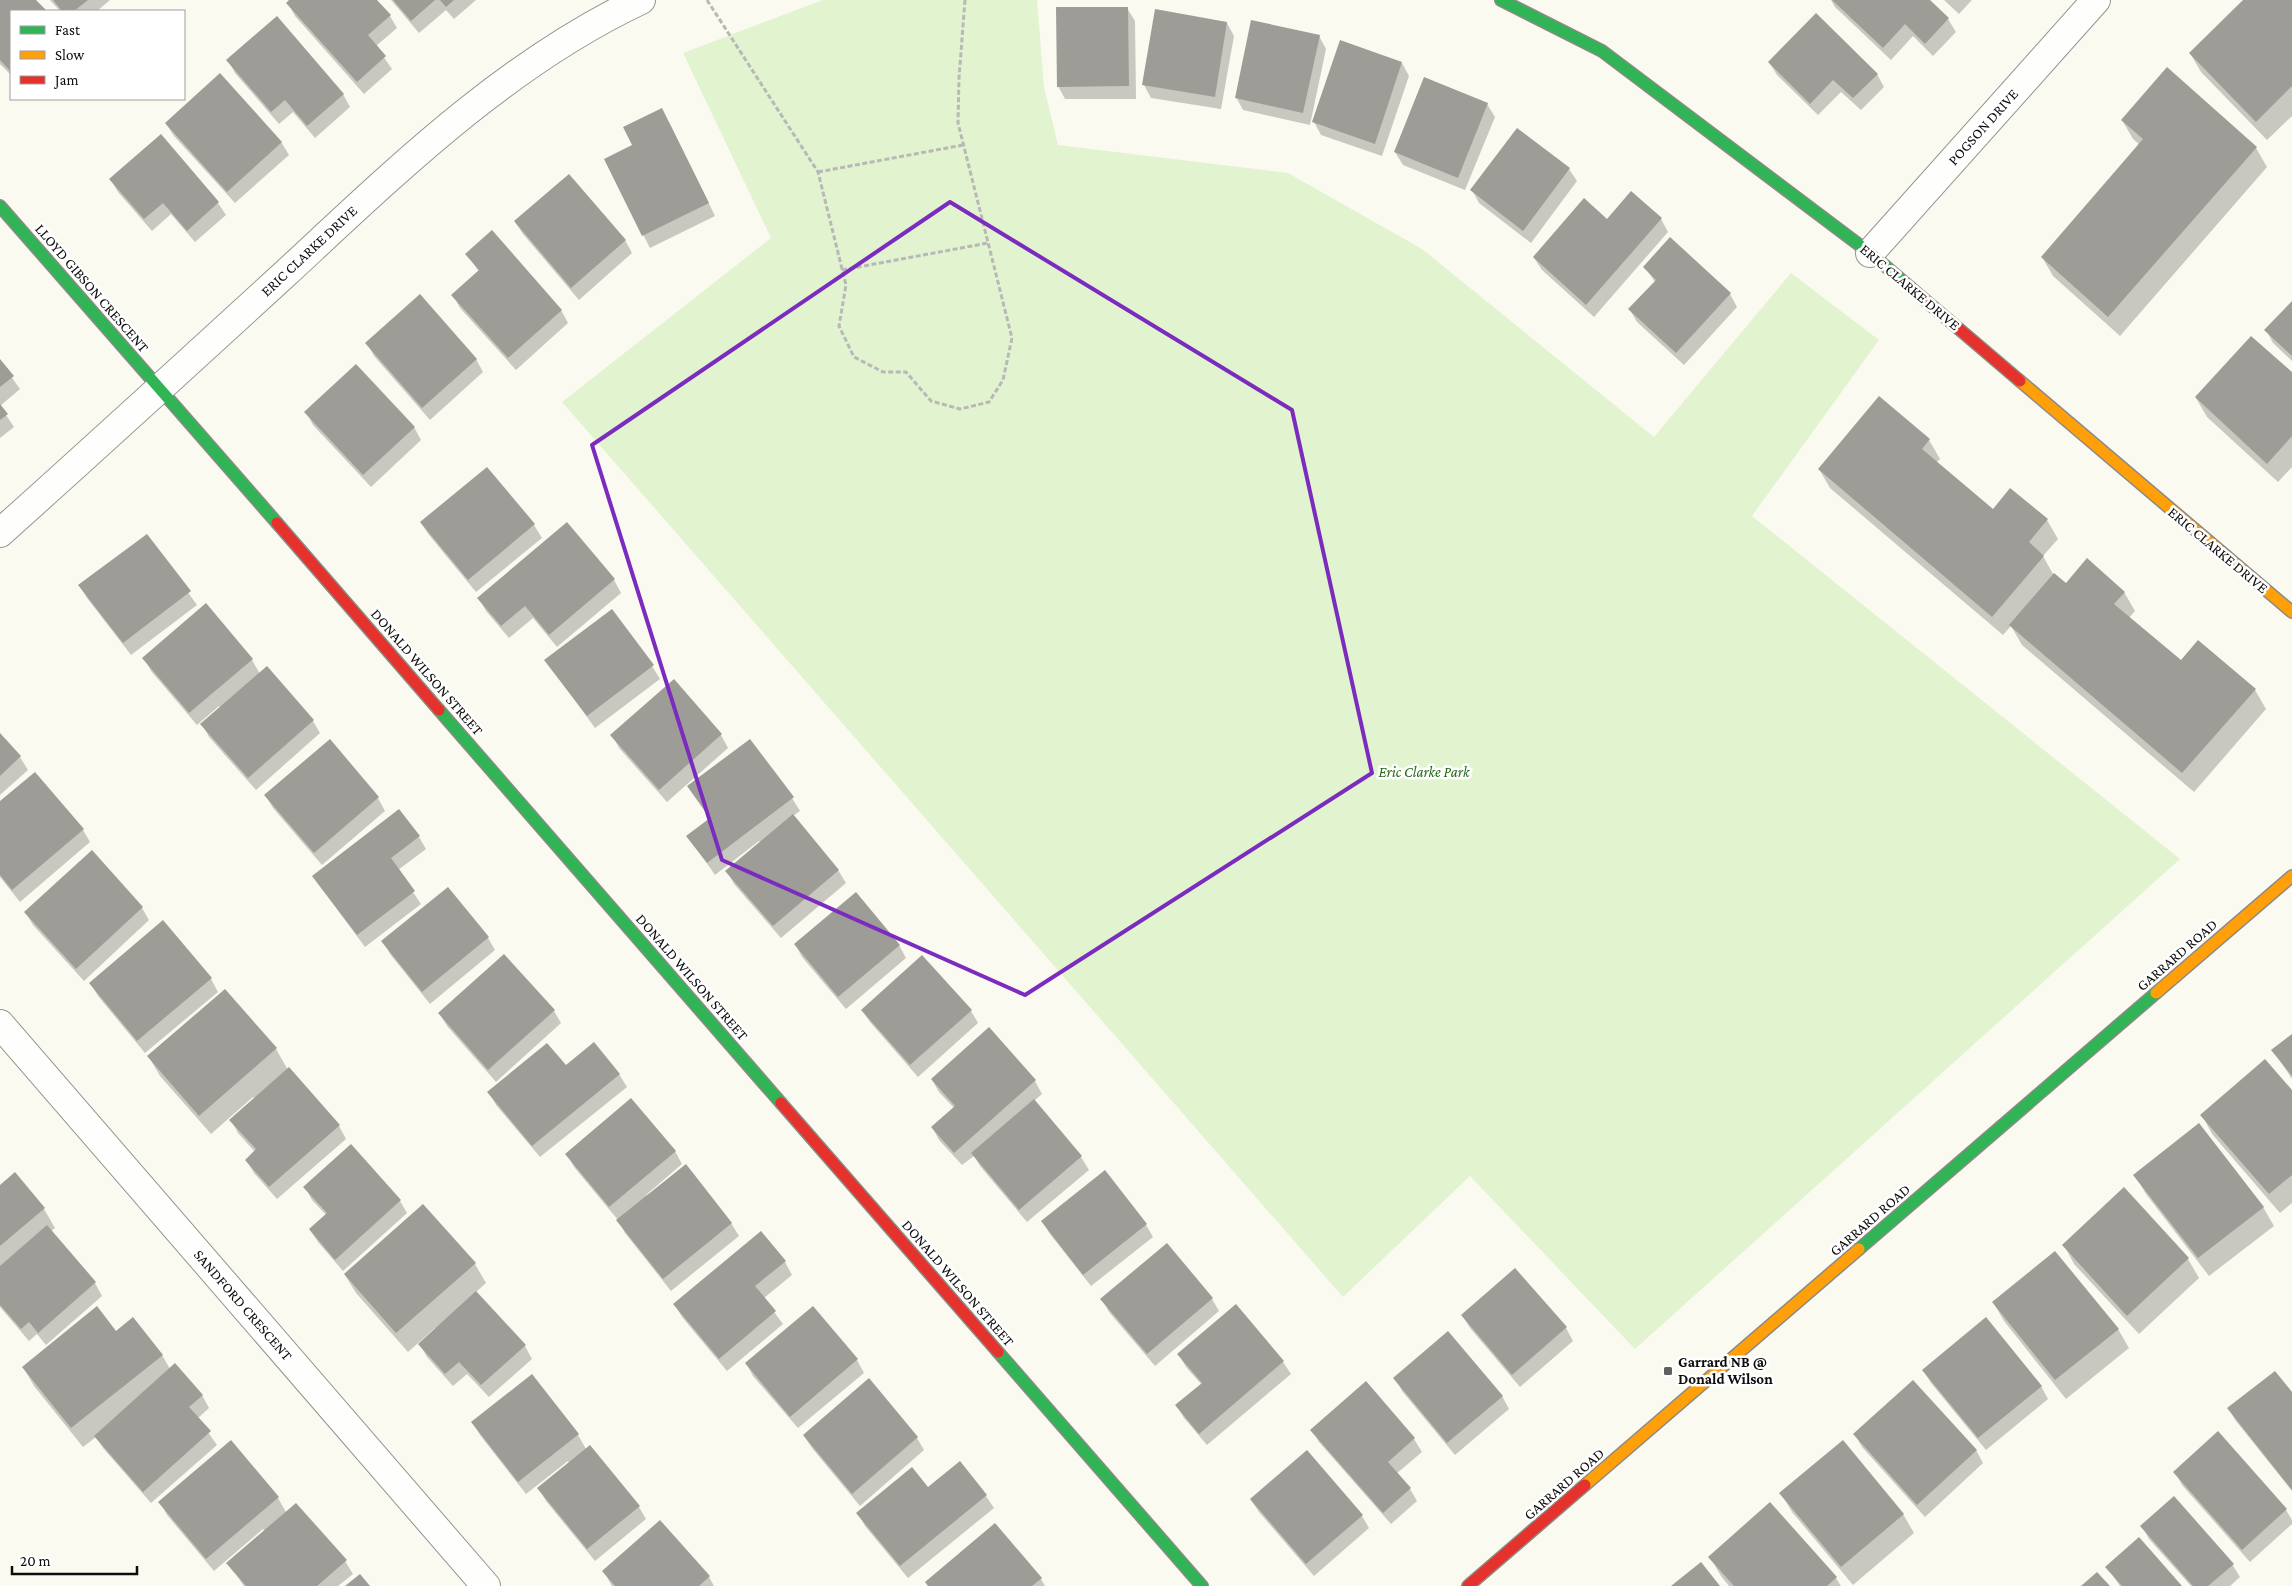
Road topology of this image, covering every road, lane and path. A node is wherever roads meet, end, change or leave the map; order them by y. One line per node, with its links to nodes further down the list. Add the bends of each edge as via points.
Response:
1 (641, 0): 12 (street, ERIC CLARKE DRIVE, via 574,36 491,93 416,154)
2 (707, 0): 7 (path)
3 (965, 0): 6 (path, via 958,123)
4 (1501, 0): 10 (street, ERIC CLARKE DRIVE, via 1602,51)
5 (2096, 0): 10 (street, POGSON DRIVE)
6 (963, 145): 7 (path); 9 (path)
7 (818, 172): 11 (path)
8 (0, 206): 12 (street, LLOYD GIBSON CRESCENT)
9 (988, 243): 11 (path); 11 (path, via 1012,338 1003,380 989,402 960,409 931,401 906,372 883,372 854,357 839,326 846,286)
10 (1870, 253): 14 (street, ERIC CLARKE DRIVE)
11 (842, 270)
12 (160, 389): 13 (street, ERIC CLARKE DRIVE); 18 (street, DONALD WILSON STREET)
13 (0, 533)
14 (2292, 612)
15 (2292, 876): 19 (street, GARRARD ROAD)
16 (0, 1024): 17 (street, SANDFORD CRESCENT)
17 (486, 1586)
18 (1202, 1586)
19 (1468, 1586)

